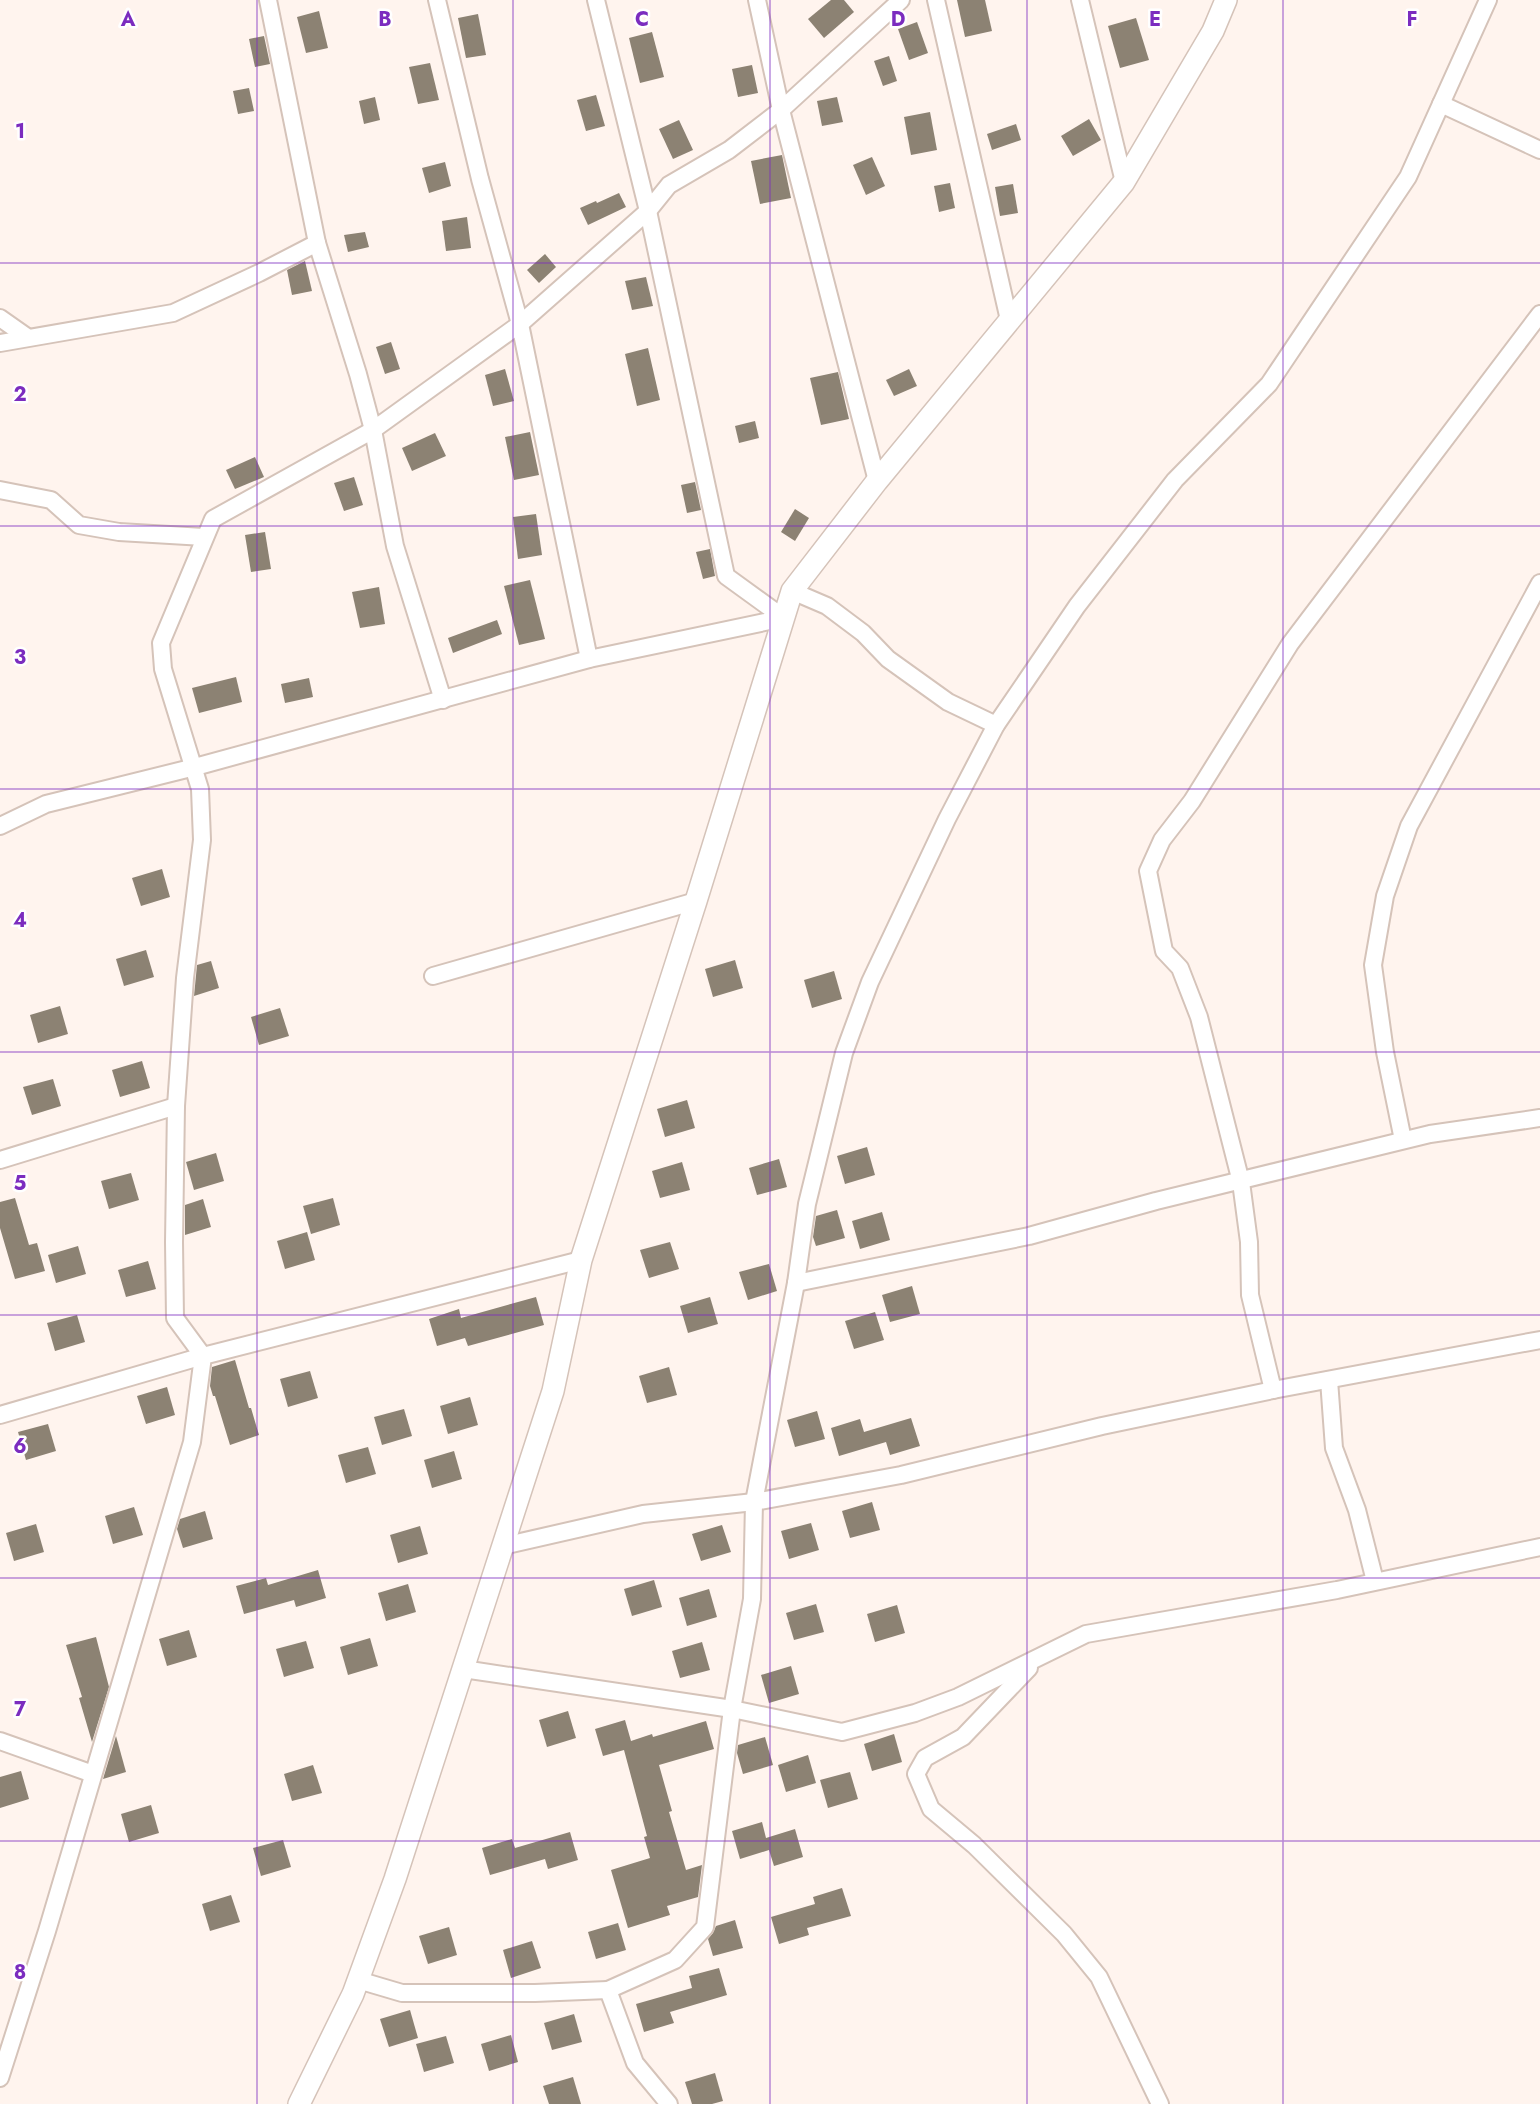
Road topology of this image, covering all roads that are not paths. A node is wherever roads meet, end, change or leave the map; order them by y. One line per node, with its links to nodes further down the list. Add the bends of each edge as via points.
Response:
1 (268, 0): 15 (street)
2 (437, 0): 19 (street)
3 (596, 0): 14 (street)
4 (757, 0): 11 (street)
5 (901, 0): 11 (street)
6 (936, 0): 18 (street)
7 (1080, 0): 13 (street)
8 (1226, 0): 13 (street, via 1213,31)
9 (1488, 0): 10 (street)
10 (1441, 104): 12 (street); 31 (street, via 1408,177 1269,384 1175,480 1077,606)
11 (781, 110): 14 (street, via 729,150 669,185); 23 (street)
12 (1540, 150)
13 (1124, 182): 18 (street)
14 (648, 211): 19 (street); 28 (street, via 726,576)
15 (317, 243): 20 (street, via 173,313); 22 (street)
16 (1540, 314): 40 (street, via 1290,645 1192,801 1162,840 1148,872 1164,951 1180,968 1199,1017)
17 (0, 318): 20 (street)
18 (1009, 320): 23 (street)
19 (520, 324): 22 (street); 29 (street)
20 (27, 337): 21 (street)
21 (0, 343)
22 (373, 430): 25 (street, via 213,519); 30 (street, via 395,546)
23 (877, 481): 27 (street)
24 (0, 490): 25 (street, via 51,500 80,525)
25 (204, 537): 32 (street, via 161,643 163,669)
26 (1540, 584): 38 (street, via 1409,826 1385,896 1373,965)
27 (792, 591): 28 (street); 31 (street, via 827,606 948,702)
28 (784, 618): 29 (street); 34 (street)
29 (589, 659): 30 (street)
30 (443, 700): 32 (street)
31 (996, 725): 42 (street, via 870,982 844,1053 807,1204)
32 (195, 767): 33 (street, via 46,804); 36 (street, via 202,840 185,978)
33 (0, 826)
34 (696, 901): 35 (street); 41 (street)
35 (434, 976)
36 (176, 1106): 39 (street); 44 (street, via 175,1318)
37 (1540, 1118): 38 (street)
38 (1403, 1140): 40 (street)
39 (0, 1160)
40 (1241, 1182): 42 (street, via 1029,1236); 46 (street, via 1249,1242 1250,1295)
41 (581, 1260): 44 (street); 49 (street, via 553,1391)
42 (796, 1283): 48 (street)
43 (1540, 1340): 45 (street)
44 (203, 1356): 47 (street); 56 (street, via 192,1442)
45 (1329, 1380): 46 (street); 51 (street, via 1334,1448 1357,1510)
46 (1272, 1390): 48 (street, via 901,1475)
47 (0, 1415)
48 (754, 1502): 49 (street, via 643,1514); 54 (street, via 752,1599)
49 (503, 1546): 53 (street)
50 (1540, 1547): 51 (street)
51 (1375, 1581): 52 (street, via 1086,1634)
52 (1038, 1659): 54 (street, via 958,1697 842,1732); 63 (street, via 963,1737 925,1758 916,1774 931,1809 974,1845 1064,1934 1099,1977)
53 (463, 1669): 54 (street); 57 (street, via 396,1879)
54 (732, 1708): 58 (street, via 705,1927 675,1960)
55 (0, 1741): 56 (street)
56 (93, 1774): 59 (street)
57 (358, 1980): 58 (street, via 402,1993); 61 (street)
58 (608, 1990): 62 (street, via 634,2063)
59 (6, 2036): 60 (street)
60 (0, 2078)
61 (300, 2104)
62 (669, 2104)
63 (1160, 2104)

